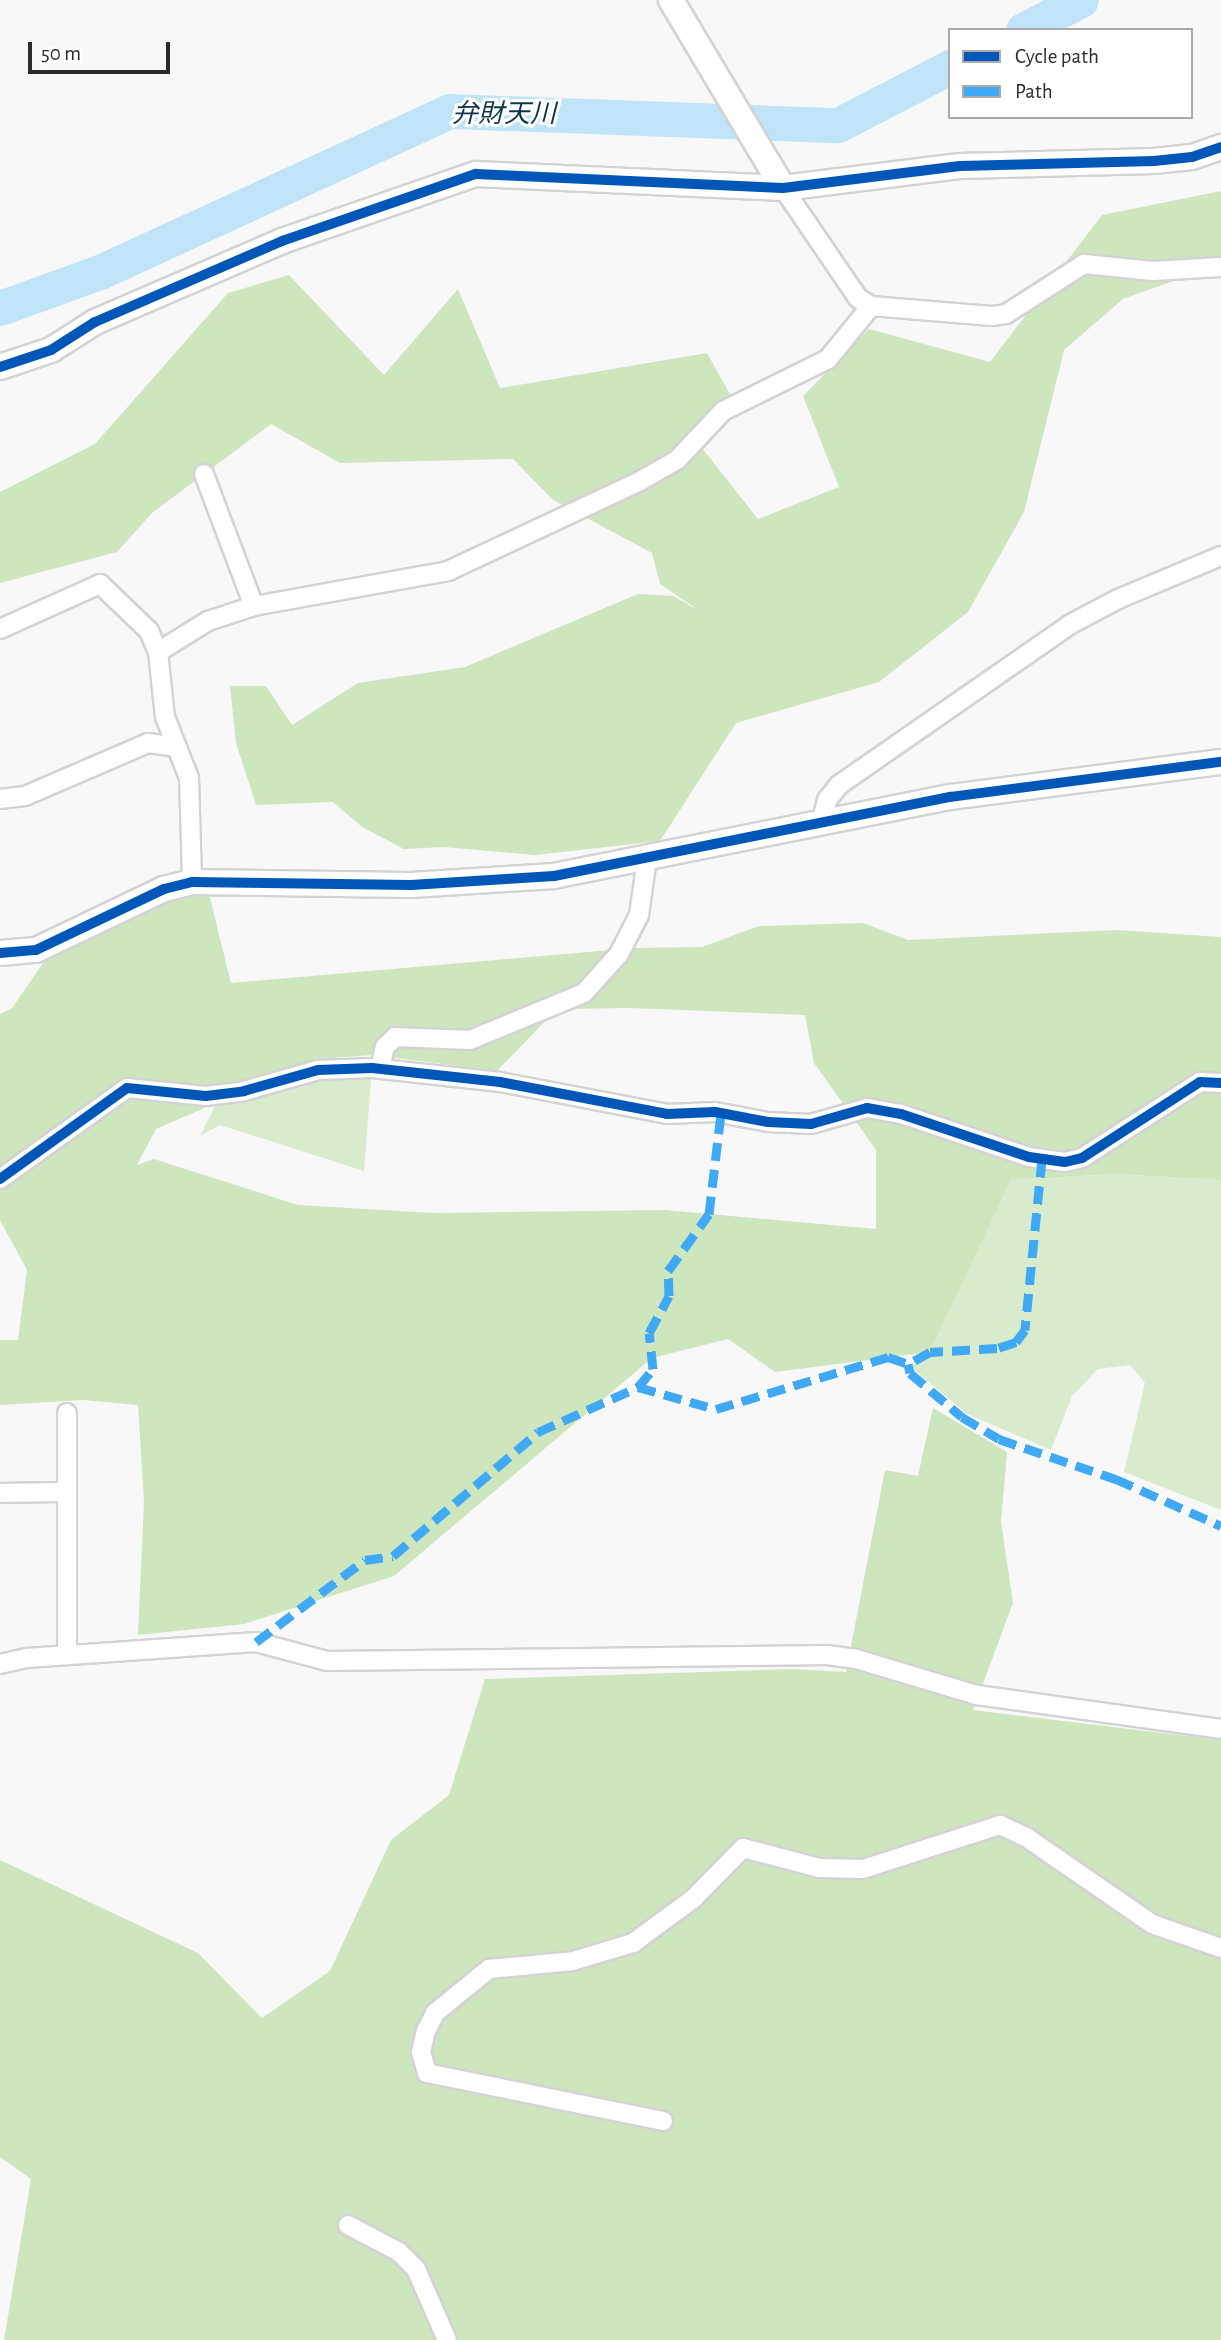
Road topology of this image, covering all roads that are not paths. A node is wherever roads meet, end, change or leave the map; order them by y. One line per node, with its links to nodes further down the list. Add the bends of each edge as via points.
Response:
1 (680, 3): 3 (street)
2 (1221, 147): 3 (street, via 1192,157 1154,161 960,166)
3 (783, 188): 5 (street, via 858,298); 6 (street, via 476,174 282,241 95,322 51,351)
4 (1221, 267): 5 (street, via 1153,271 1084,264 1006,314 992,316)
5 (871, 306): 9 (street, via 828,359 723,411 677,460 640,481 448,572)
6 (0, 367)
7 (204, 474): 9 (street)
8 (1221, 556): 15 (street, via 1118,598 1069,625 839,785 827,800)
9 (254, 606): 11 (street, via 208,621)
10 (0, 629): 11 (street, via 100,584 149,631)
11 (158, 652): 12 (street, via 165,717)
12 (177, 747): 14 (street, via 148,743 25,796); 17 (street, via 189,778)
13 (1221, 762): 15 (street, via 950,797)
14 (0, 799)
15 (821, 824): 16 (street)
16 (647, 859): 17 (street, via 554,876 411,885); 19 (street, via 639,915 619,954 584,993 470,1040 395,1037 385,1047)
17 (192, 882): 18 (street, via 164,889 36,950)
18 (0, 953)
19 (380, 1068): 20 (street, via 500,1082 667,1114 715,1112 811,1124 867,1108 901,1114 1029,1157 1065,1162 1082,1158 1200,1083); 21 (street, via 318,1070 244,1091 206,1096 127,1088)
20 (1221, 1083)
21 (0, 1179)
22 (67, 1413): 23 (street)
23 (67, 1492): 24 (street); 25 (street)
24 (0, 1493)
25 (67, 1655): 26 (street); 27 (street, via 256,1642 327,1661 827,1655 989,1697)
26 (0, 1664)
27 (1221, 1729)
28 (1221, 1948): 29 (street, via 1152,1924 1026,1837 999,1825 863,1869 819,1868 743,1848 694,1898 633,1944 573,1961 489,1969 435,2012 426,2031 421,2052 427,2073)
29 (663, 2121)
30 (348, 2225): 31 (street, via 399,2252 416,2269)
31 (447, 2340)

